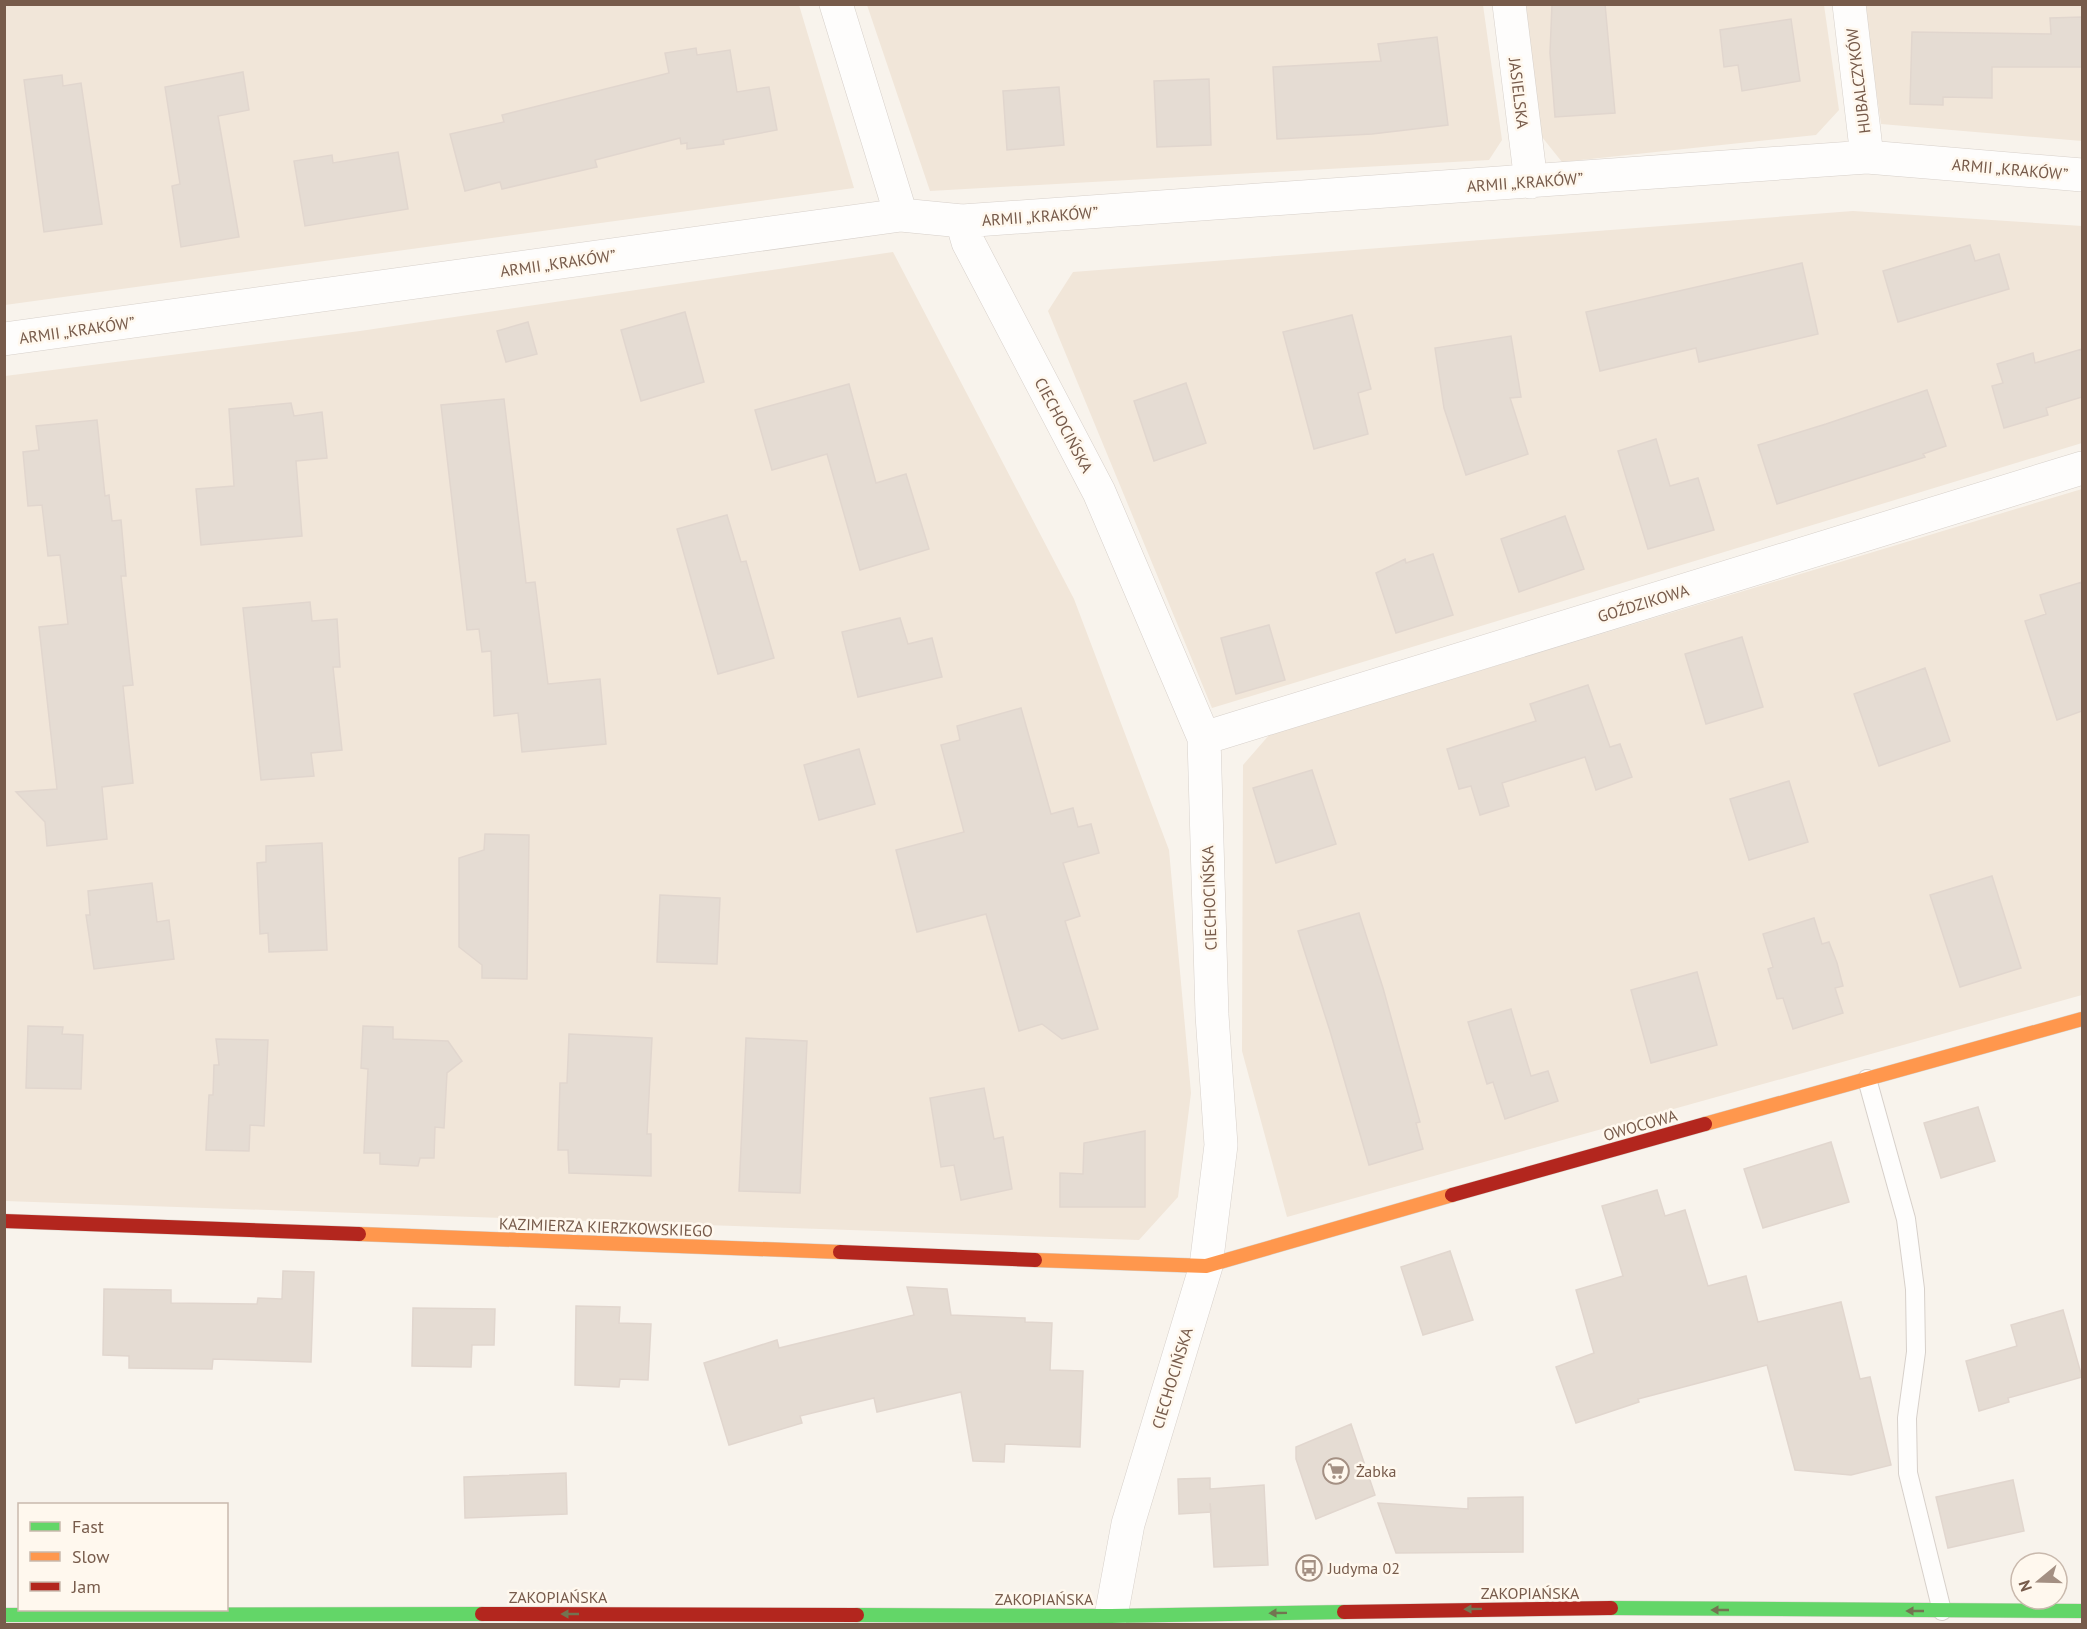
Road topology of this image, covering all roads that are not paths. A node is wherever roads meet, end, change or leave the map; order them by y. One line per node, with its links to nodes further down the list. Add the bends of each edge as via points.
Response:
1 (836, 4): 7 (street)
2 (1509, 4): 6 (street, JASIELSKA)
3 (1849, 4): 4 (street, HUBALCZYKÓW)
4 (1868, 157): 5 (street, ARMII „KRAKÓW”); 6 (street, ARMII „KRAKÓW”)
5 (2082, 175)
6 (1531, 182): 8 (street, ARMII „KRAKÓW”)
7 (901, 215): 8 (street, ARMII „KRAKÓW”); 9 (street, ARMII „KRAKÓW”)
8 (962, 221): 11 (street, CIECHOCIŃSKA, via 968,242 1099,492)
9 (4, 339)
10 (2082, 468): 11 (street, GOŹDZIKOWA)
11 (1204, 738): 15 (street, CIECHOCIŃSKA, via 1212,1015 1221,1145)
12 (2082, 1019): 13 (street, OWOCOWA)
13 (1867, 1079): 15 (street, OWOCOWA); 17 (lane, via 1906,1219 1915,1289 1916,1352 1907,1418 1908,1473)
14 (4, 1221): 15 (street, KAZIMIERZA KIERZKOWSKIEGO)
15 (1206, 1266): 20 (street, CIECHOCIŃSKA, via 1128,1524)
16 (1595, 1610): 17 (street, ZAKOPIAŃSKA, one-way to 16); 20 (street, ZAKOPIAŃSKA, one-way to 20, via 1514,1608); 21 (street)
17 (1942, 1611): 18 (street, ZAKOPIAŃSKA)
18 (2082, 1611)
19 (4, 1615): 20 (street, ZAKOPIAŃSKA, one-way to 19)
20 (1111, 1616)
21 (1595, 1624)

